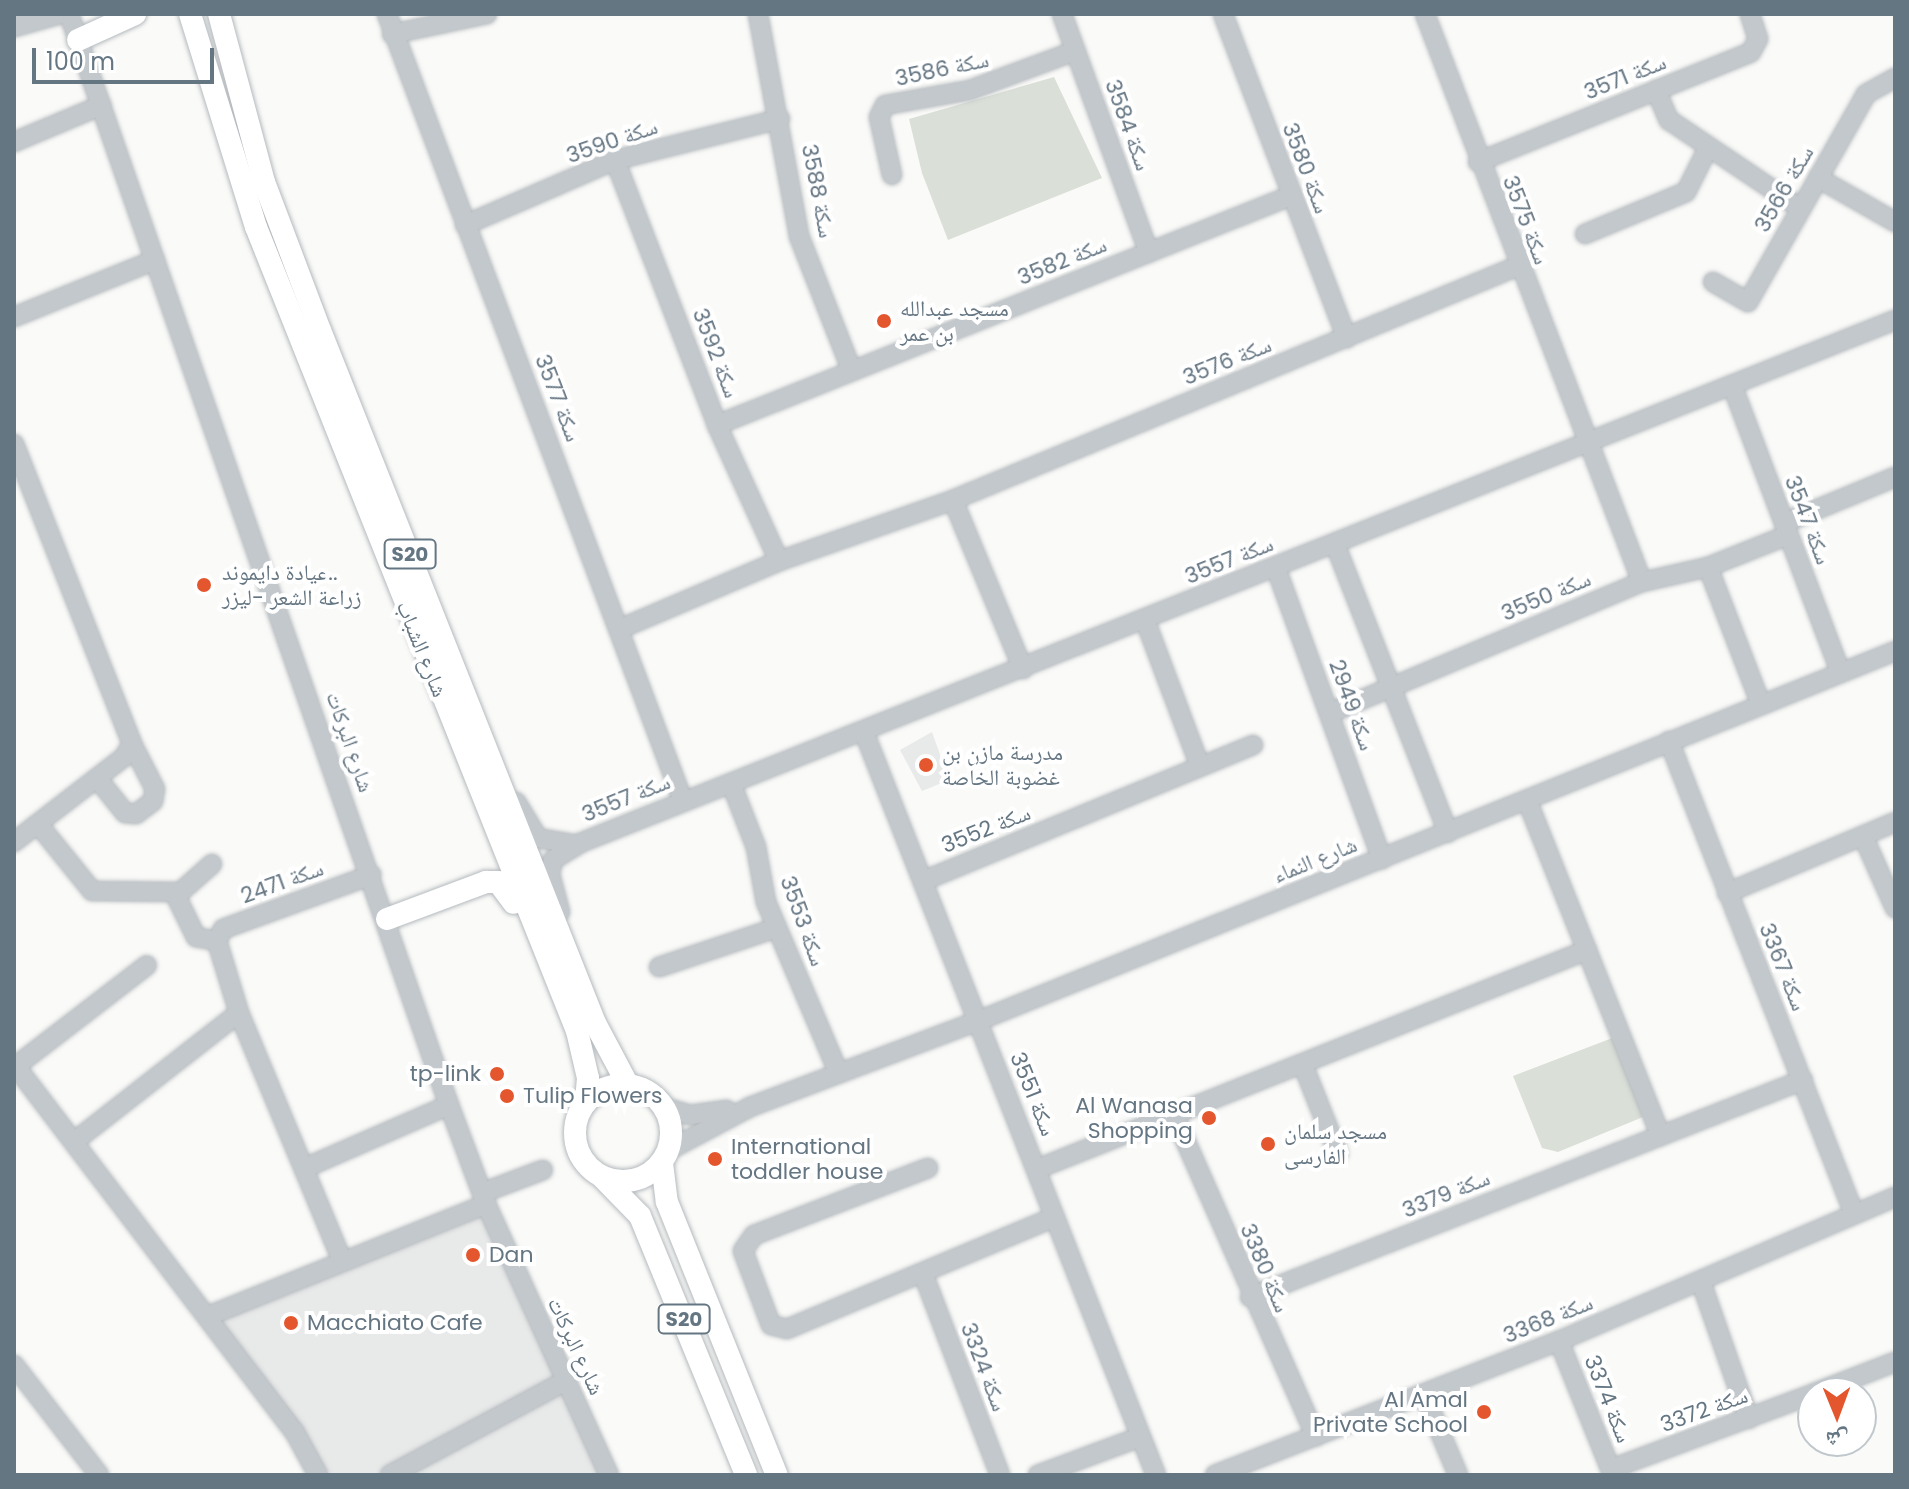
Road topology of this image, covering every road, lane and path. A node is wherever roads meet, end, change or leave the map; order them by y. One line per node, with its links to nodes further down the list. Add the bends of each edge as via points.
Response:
1 (61, 14): 15 (street)
2 (69, 14): 17 (street, شارع البركات)
3 (175, 14): 20 (main road)
4 (190, 14): 20 (main road, شارع الشباب / S20)
5 (219, 14): 22 (main road, شارع الشباب / S20)
6 (227, 14): 22 (street)
7 (387, 14): 16 (street, سكة 3577)
8 (487, 14): 16 (street)
9 (758, 14): 24 (street, سكة 3588)
10 (1062, 14): 18 (street, سكة 3584)
11 (1223, 14): 31 (street, سكة 3580)
12 (1425, 14): 28 (street, سكة 3575)
13 (1750, 14): 21 (street, سكة 3571, via 1758,39 1751,52)
14 (132, 15): 17 (main road)
15 (14, 27)
16 (392, 34): 34 (street, سكة 3577)
17 (78, 40): 23 (street, شارع البركات)
18 (1075, 51): 29 (street, سكة 3586, via 970,90 885,105 879,117); 36 (street, سكة 3584)
19 (1895, 78): 30 (street, سكة 3566, via 1866,94)
20 (211, 86): 69 (main road, شارع الشباب / S20, via 256,227)
21 (1656, 90): 26 (street, via 1669,120); 28 (street, سكة 3571)
22 (245, 103): 64 (main road, شارع الشباب / S20, via 264,182)
23 (102, 105): 25 (street); 37 (street, شارع البركات)
24 (780, 119): 27 (street, سكة 3590); 43 (street, سكة 3588, via 799,236)
25 (14, 142)
26 (1707, 150): 32 (street); 35 (street, via 1686,192)
27 (615, 160): 34 (street, سكة 3590); 45 (street, سكة 3592)
28 (1478, 162): 38 (street, سكة 3575)
29 (892, 175)
30 (1818, 178): 32 (street, سكة 3566); 33 (street)
31 (1290, 196): 36 (street, سكة 3582); 42 (street, سكة 3580)
32 (1800, 208): 39 (street, سكة 3566, via 1748,302)
33 (1895, 222)
34 (465, 225): 57 (street, سكة 3577)
35 (1585, 234)
36 (1149, 253): 43 (street, سكة 3582)
37 (155, 260): 40 (street); 83 (street, شارع البركات)
38 (1518, 266): 42 (street, سكة 3576); 46 (street, سكة 3575)
39 (1713, 282)
40 (14, 317)
41 (1895, 320): 44 (street, سكة 3557)
42 (1347, 338): 49 (street, سكة 3576)
43 (852, 371): 45 (street, سكة 3582)
44 (1732, 385): 46 (street, سكة 3557); 50 (street, سكة 3547)
45 (717, 425): 52 (street, سكة 3592)
46 (1586, 442): 51 (street, سكة 3557); 55 (street)
47 (14, 444): 67 (street)
48 (1895, 477): 50 (street, سكة 3550)
49 (953, 500): 52 (street, سكة 3576); 59 (street)
50 (1786, 529): 53 (street, سكة 3550); 60 (street, سكة 3547)
51 (1335, 544): 54 (street, سكة 3557); 61 (street)
52 (779, 561): 57 (street, سكة 3576)
53 (1708, 567): 55 (street, سكة 3550); 62 (street)
54 (1276, 568): 56 (street, سكة 3557); 63 (street, سكة 2949)
55 (1642, 582): 61 (street, سكة 3550)
56 (1145, 620): 59 (street, سكة 3557); 70 (street)
57 (622, 628): 74 (street, سكة 3577)
58 (1895, 651): 60 (street, شارع النماء)
59 (1023, 669): 65 (street, سكة 3557)
60 (1840, 671): 62 (street, شارع النماء)
61 (1391, 687): 63 (street, سكة 3550); 77 (street)
62 (1761, 704): 66 (street, شارع النماء)
63 (1330, 713): 81 (street, سكة 2949)
64 (474, 714): 80 (street, via 538,838); 96 (main road, شارع الشباب / S20)
65 (864, 732): 72 (street, سكة 3557); 84 (street, سكة 3551)
66 (1669, 741): 73 (street, شارع النماء); 86 (street, سكة 3367)
67 (132, 744): 71 (street); 71 (street, via 155,789 153,801 136,814 125,813)
68 (1253, 745): 70 (street, سكة 3552)
69 (461, 749): 87 (main road, via 491,857 482,875); 95 (main road, شارع الشباب / S20)
70 (1200, 766): 84 (street, سكة 3552)
71 (97, 778): 76 (street)
72 (731, 783): 74 (street, سكة 3557); 90 (street, سكة 3553, via 756,847)
73 (1527, 800): 77 (street, شارع النماء); 92 (street)
74 (683, 801): 80 (street, سكة 3557)
75 (1895, 822): 78 (street)
76 (38, 824): 79 (street); 85 (street, via 92,891)
77 (1448, 833): 81 (street, شارع النماء)
78 (1863, 836): 86 (street); 88 (street)
79 (14, 842)
80 (580, 843): 96 (street, via 560,853 550,874)
81 (1382, 859): 98 (street, شارع النماء)
82 (212, 864): 85 (street)
83 (371, 875): 89 (street, شارع البركات); 91 (street, سكة 2471, via 223,929)
84 (923, 881): 98 (street, سكة 3551)
85 (176, 892): 91 (street, via 192,932)
86 (1727, 893): 102 (street, سكة 3367)
87 (456, 894): 89 (main road); 95 (main road, via 498,882)
88 (1895, 908)
89 (387, 919): 105 (street, شارع البركات)
90 (776, 928): 94 (street); 101 (street, سكة 3553)
91 (217, 941): 97 (street)
92 (1587, 950): 100 (street); 109 (street)
93 (147, 965): 99 (street)
94 (659, 967)
95 (557, 986): 104 (main road, شارع الشباب / S20, via 582,1048)
96 (583, 992): 103 (main road, شارع الشباب / S20)
97 (239, 1013): 110 (street); 113 (street)
98 (978, 1021): 101 (street, شارع النماء); 115 (street, سكة 3551)
99 (15, 1065): 110 (street)
100 (1303, 1065): 108 (street); 111 (street)
101 (838, 1072): 107 (street, شارع النماء)
102 (1803, 1080): 109 (street, سكة 3379); 120 (street, سكة 3367)
103 (628, 1085): 104 (main road, via 597,1092); 106 (main road, via 648,1092)
104 (586, 1102): 117 (main road, S20, via 576,1121 575,1141 588,1166)
105 (449, 1105): 113 (street); 119 (street, شارع البركات)
106 (664, 1107): 107 (street, شارع النماء, via 704,1116); 112 (main road, S20, via 672,1128)
107 (750, 1107): 112 (street, شارع النماء)
108 (1175, 1117): 115 (street); 125 (street, سكة 3380)
109 (1660, 1135): 125 (street, سكة 3379)
110 (75, 1141): 126 (street)
111 (1338, 1153)
112 (666, 1156): 117 (main road, via 628,1181); 147 (main road, S20, via 672,1215)
113 (305, 1168): 122 (street)
114 (928, 1168): 123 (street, via 754,1235 743,1251 771,1325 787,1329)
115 (1037, 1169): 121 (street, سكة 3551)
116 (543, 1170): 119 (street)
117 (602, 1177): 146 (main road, S20, via 620,1190 652,1240)
118 (1895, 1197): 120 (street, سكة 3368)
119 (484, 1198): 122 (street); 128 (street, شارع البركات)
120 (1853, 1211): 124 (street, سكة 3368)
121 (1055, 1217): 123 (street); 140 (street, سكة 3551)
122 (342, 1260): 126 (street)
123 (924, 1276): 148 (street, سكة 3324)
124 (1701, 1282): 127 (street, سكة 3368); 138 (street)
125 (1250, 1297): 139 (street, سكة 3380)
126 (208, 1316): 143 (street, via 294,1431)
127 (1559, 1341): 134 (street, سكة 3368); 141 (street, سكة 3374)
128 (551, 1352): 132 (street, شارع البركات); 135 (street, via 548,1373)
129 (1895, 1362): 131 (street, سكة 3372)
130 (14, 1365): 133 (street)
131 (1856, 1377)
132 (565, 1381): 135 (street); 137 (street, شارع البركات)
133 (21, 1388): 142 (street)
134 (1424, 1394): 139 (street, سكة 3368); 152 (street)
135 (533, 1398): 137 (street); 144 (street)
136 (1797, 1400): 138 (street, سكة 3372)
137 (580, 1413): 145 (street, شارع البركات)
138 (1749, 1419): 141 (street, سكة 3372)
139 (1316, 1436): 151 (street, سكة 3368)
140 (1140, 1437): 149 (street); 150 (street, سكة 3551)
141 (1612, 1472)
142 (99, 1475)
143 (318, 1475)
144 (390, 1475)
145 (609, 1475)
146 (746, 1475)
147 (777, 1475)
148 (1000, 1475)
149 (1038, 1475)
150 (1156, 1475)
151 (1215, 1475)
152 (1458, 1475)

